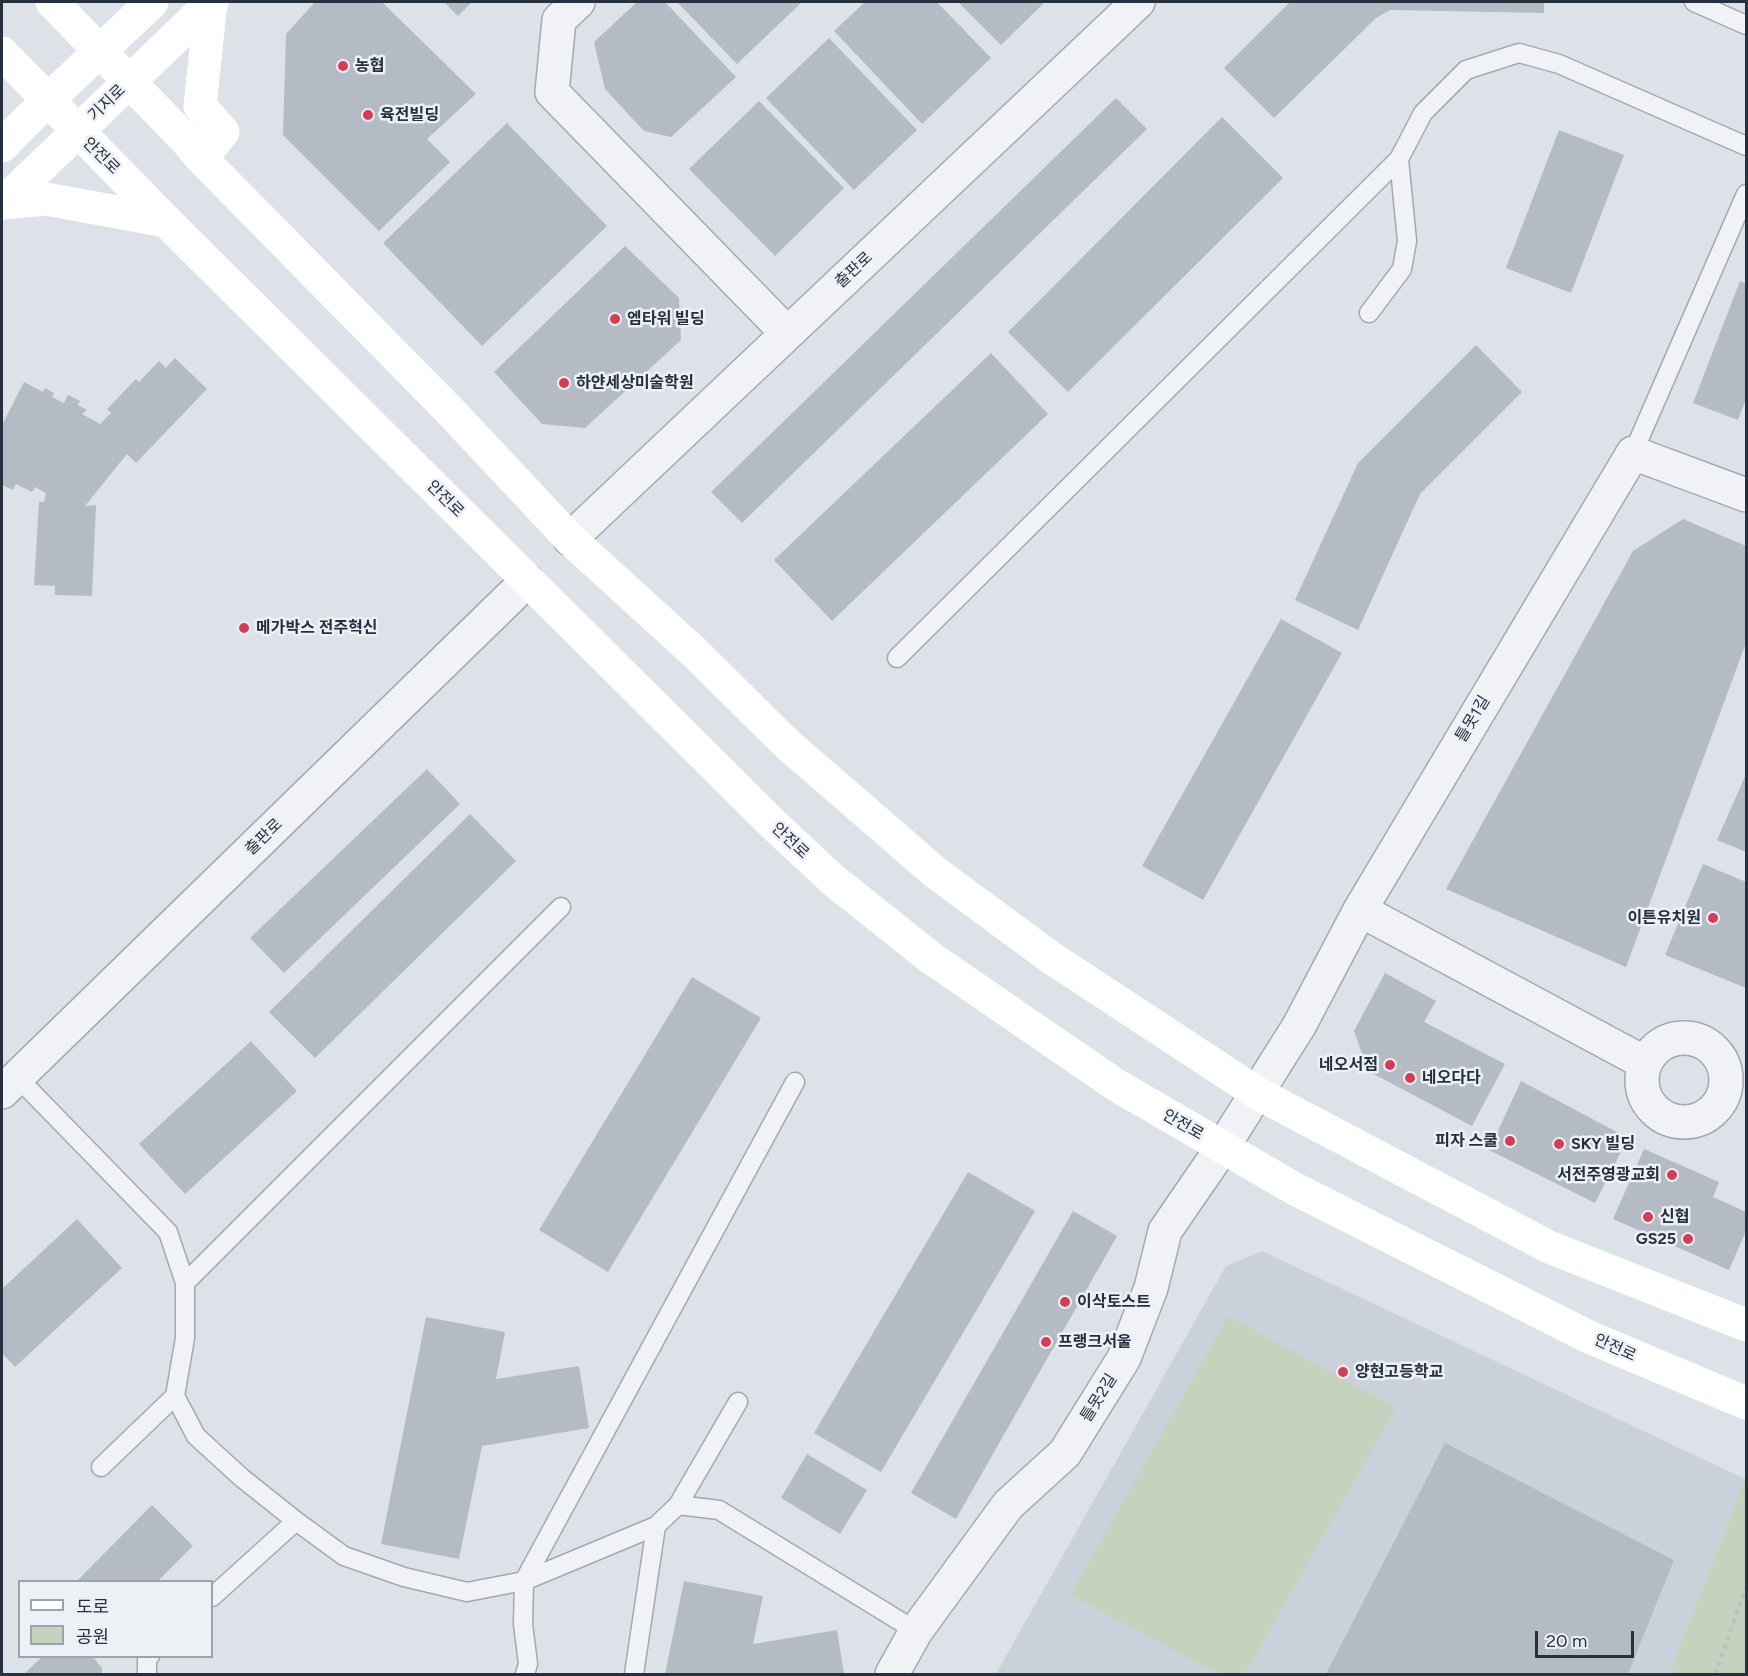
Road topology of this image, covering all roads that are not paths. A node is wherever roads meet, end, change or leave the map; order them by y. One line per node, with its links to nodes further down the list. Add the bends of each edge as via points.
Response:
1 (52, 2): 8 (street)
2 (152, 2): 8 (street)
3 (212, 2): 10 (street, 기지로); 15 (street, via 200,106 223,132)
4 (578, 2): 21 (street, via 559,20 552,92)
5 (1138, 2): 21 (street, 출판로)
6 (1694, 2): 7 (lane)
7 (1746, 25)
8 (100, 52): 10 (street); 11 (street)
9 (2, 53): 11 (street, 안전로)
10 (129, 81): 12 (street, 기지로); 15 (street)
11 (46, 100): 12 (street, 안전로); 13 (street)
12 (77, 132): 18 (street, 기지로); 19 (street, 안전로)
13 (2, 146)
14 (1746, 146): 16 (lane, via 1559,64 1519,53 1466,70 1423,113)
15 (201, 158): 24 (street)
16 (1400, 159): 20 (lane, via 1407,241 1402,269); 26 (lane)
17 (1746, 194): 22 (lane)
18 (2, 203): 19 (street, via 46,199)
19 (166, 221): 25 (street, 안전로)
20 (1369, 313)
21 (787, 333): 24 (street, 출판로)
22 (1633, 453): 23 (street); 28 (street, 틀못1길)
23 (1746, 495)
24 (570, 539): 32 (street, via 786,743 936,873 1050,957)
25 (527, 581): 31 (street, 출판로); 33 (street, 안전로, via 833,880 931,958 1096,1072)
26 (897, 658)
27 (561, 907): 34 (lane)
28 (1360, 909): 29 (street); 32 (street, 틀못1길, via 1299,1026)
29 (1645, 1063)
30 (795, 1082): 43 (lane)
31 (9, 1085): 34 (lane, via 168,1232)
32 (1257, 1093): 33 (street, 틀못2길); 35 (street, via 1549,1247)
33 (1222, 1148): 38 (street, 안전로, via 1295,1189 1589,1337); 45 (street, 틀못2길, via 1165,1231 1151,1288 1124,1358 1065,1453 1008,1505)
34 (185, 1283): 36 (lane, via 185,1338)
35 (1746, 1325)
36 (175, 1396): 39 (lane); 41 (lane, via 196,1436)
37 (738, 1402): 40 (lane)
38 (1746, 1403)
39 (101, 1467)
40 (678, 1505): 42 (lane); 45 (lane, via 719,1510)
41 (296, 1521): 43 (lane, via 344,1556 404,1577 467,1592); 44 (lane)
42 (656, 1526): 43 (lane); 49 (lane)
43 (524, 1581): 48 (lane, via 523,1624 528,1664)
44 (213, 1596)
45 (916, 1631): 50 (street, 틀못2길)
46 (148, 1658): 47 (lane)
47 (147, 1674)
48 (525, 1674)
49 (634, 1674)
50 (892, 1674)

